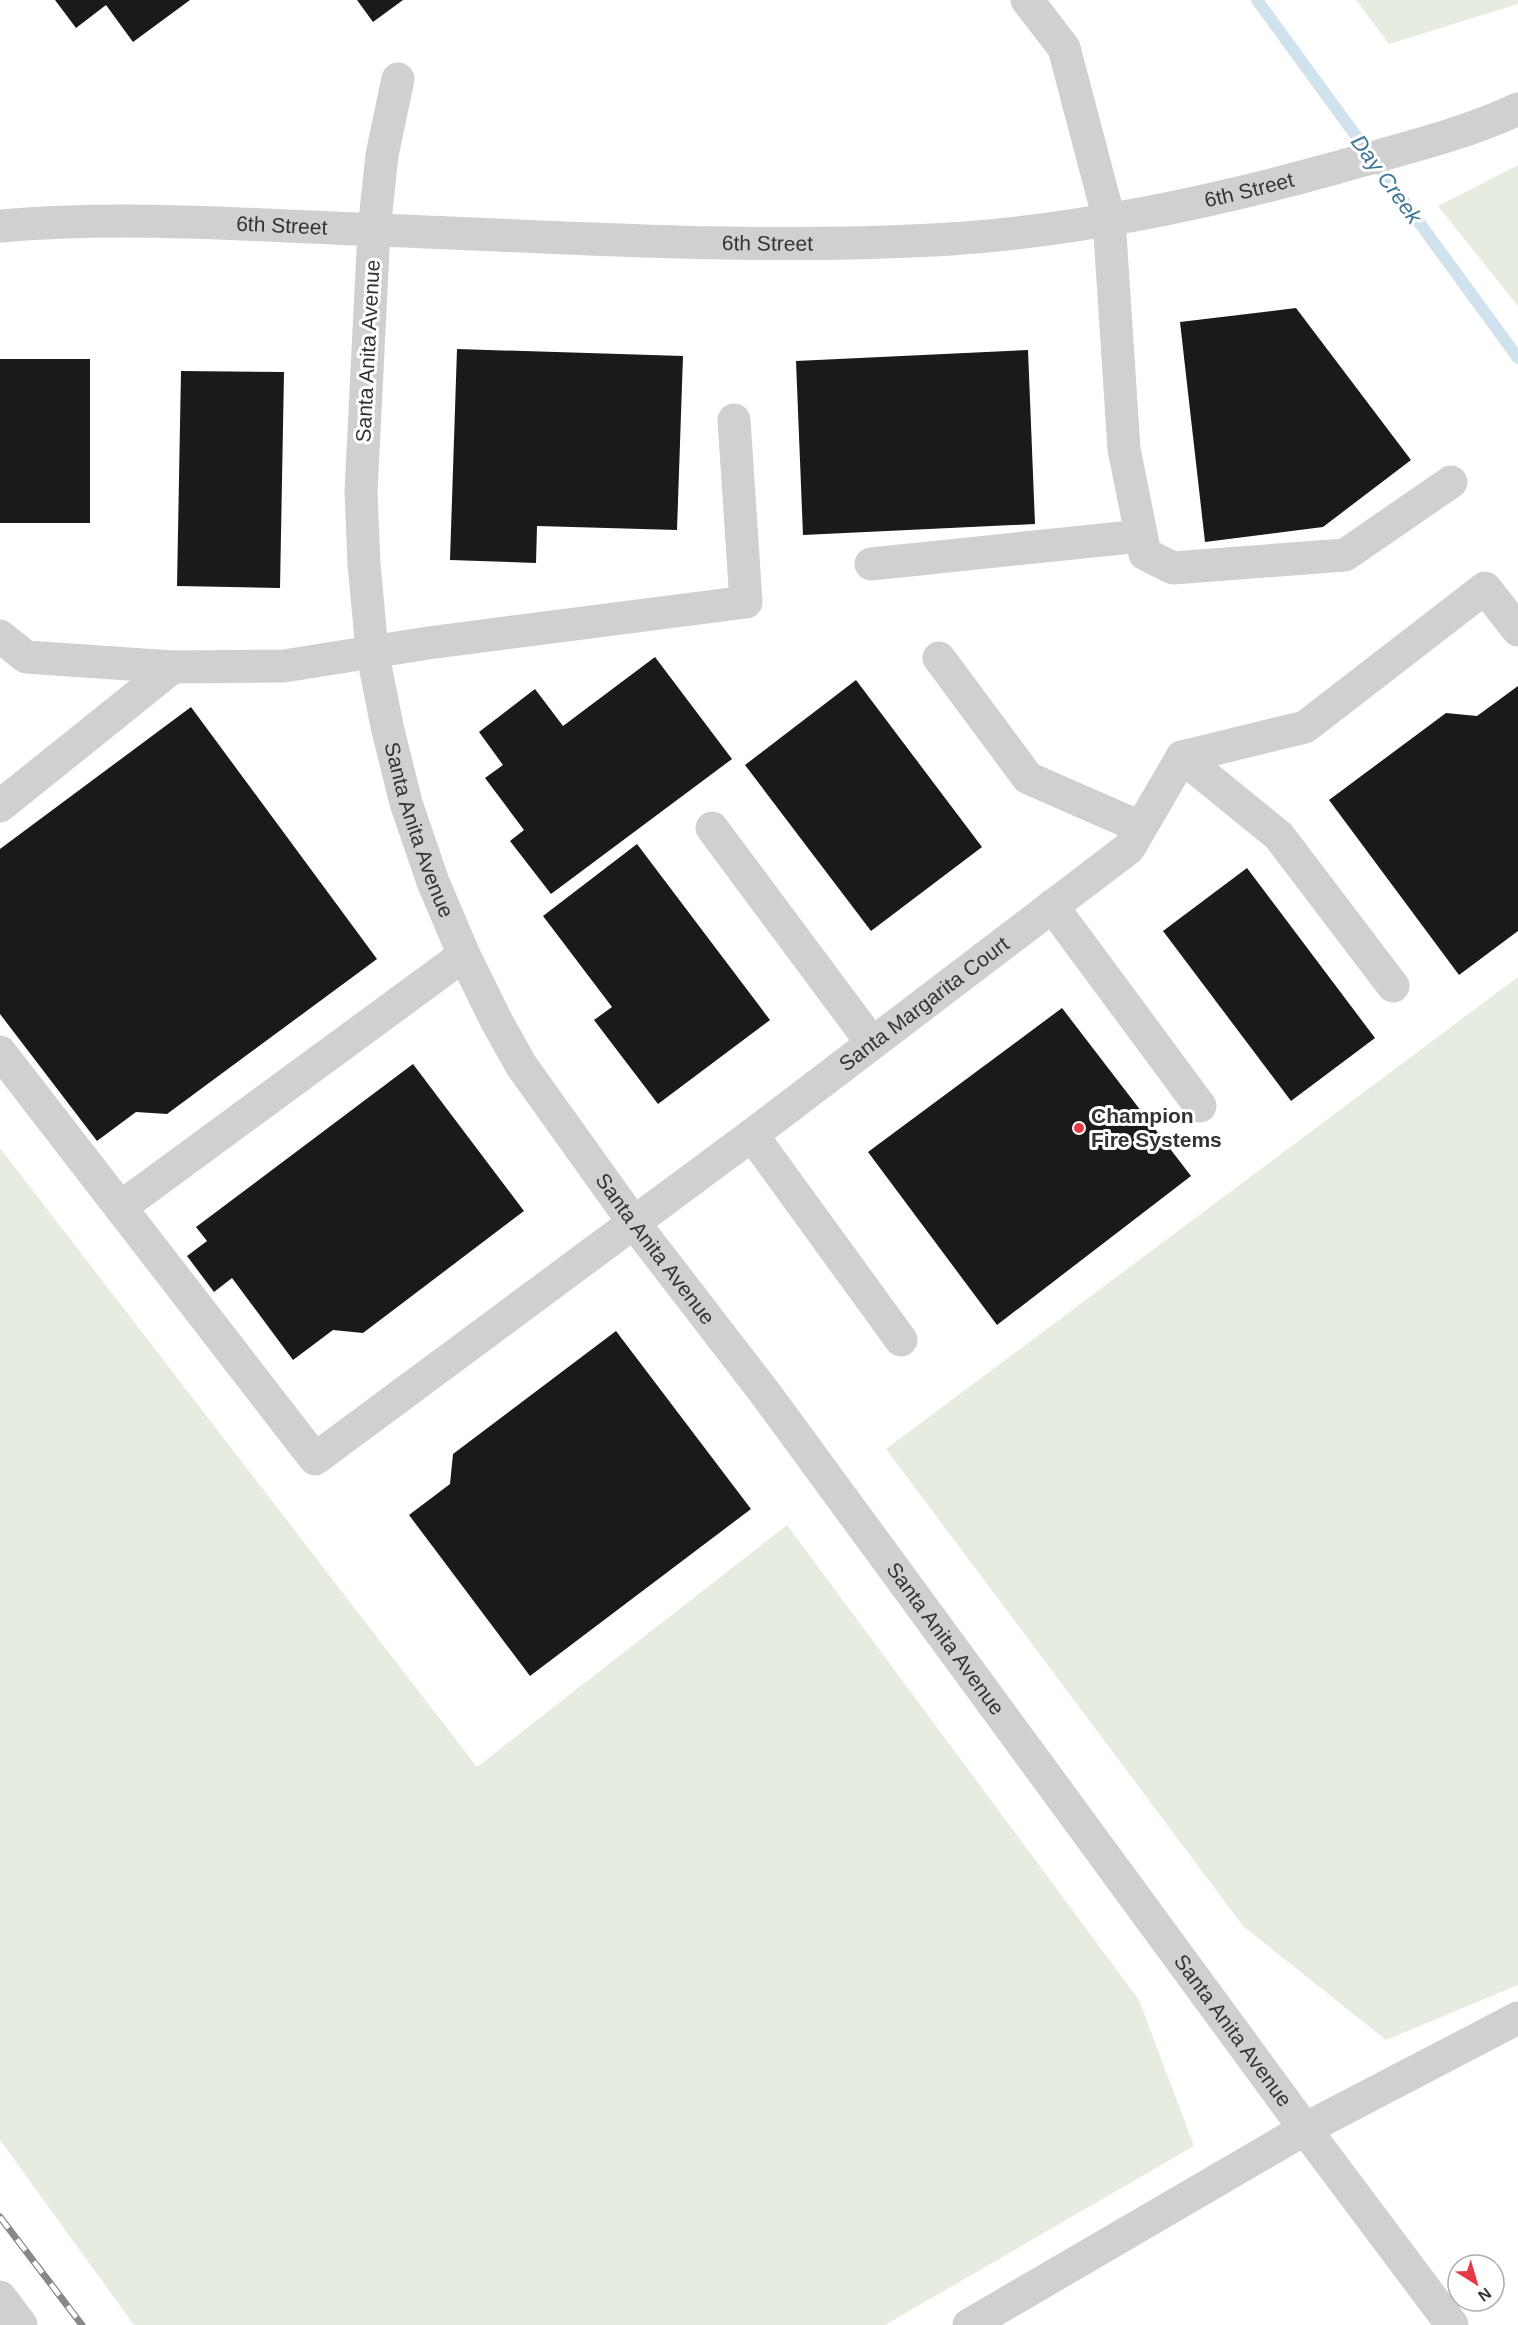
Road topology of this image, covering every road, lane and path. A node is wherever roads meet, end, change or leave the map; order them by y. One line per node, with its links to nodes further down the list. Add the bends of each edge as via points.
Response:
1 (1027, 0): 4 (street, via 1064,48)
2 (398, 80): 6 (street, Santa Anita Avenue, via 382,155)
3 (1518, 109): 4 (street, 6th Street, via 1480,127 1268,187)
4 (1109, 219): 6 (street, 6th Street, via 936,240 856,242 764,243); 9 (street, via 1124,448)
5 (0, 226): 6 (street, 6th Street, via 65,221)
6 (374, 230): 13 (street, Santa Anita Avenue, via 361,492 363,564)
7 (734, 420): 13 (street, via 746,602)
8 (1451, 482): 9 (street, via 1345,555 1173,568 1145,554)
9 (1142, 536): 10 (street)
10 (871, 564)
11 (1518, 630): 16 (street, via 1485,588 1305,727)
12 (3, 644): 15 (street, via 26,657)
13 (372, 650): 15 (street, via 284,666); 21 (street, Santa Anita Avenue, via 406,803)
14 (939, 658): 18 (street, via 1028,778)
15 (173, 667): 17 (street)
16 (1182, 757): 18 (street, Santa Margarita Court); 22 (street, via 1279,836)
17 (0, 806)
18 (1140, 827): 20 (street, Santa Margarita Court, via 1129,848)
19 (712, 828): 23 (street)
20 (1052, 906): 23 (street, Santa Margarita Court); 25 (street)
21 (464, 956): 27 (street); 28 (street, Santa Anita Avenue, via 521,1065)
22 (1393, 986)
23 (872, 1043): 26 (street, Santa Margarita Court)
24 (0, 1052): 27 (street)
25 (1200, 1106)
26 (752, 1135): 28 (street, Santa Margarita Court); 29 (street)
27 (120, 1207): 28 (street, Santa Margarita Court, via 315,1459)
28 (634, 1223): 31 (street, Santa Anita Avenue, via 765,1393)
29 (901, 1340)
30 (1518, 2018): 31 (street)
31 (1305, 2129): 34 (street); 35 (street, Santa Anita Avenue)
32 (0, 2297): 33 (street)
33 (21, 2325)
34 (969, 2325)
35 (1452, 2325)

